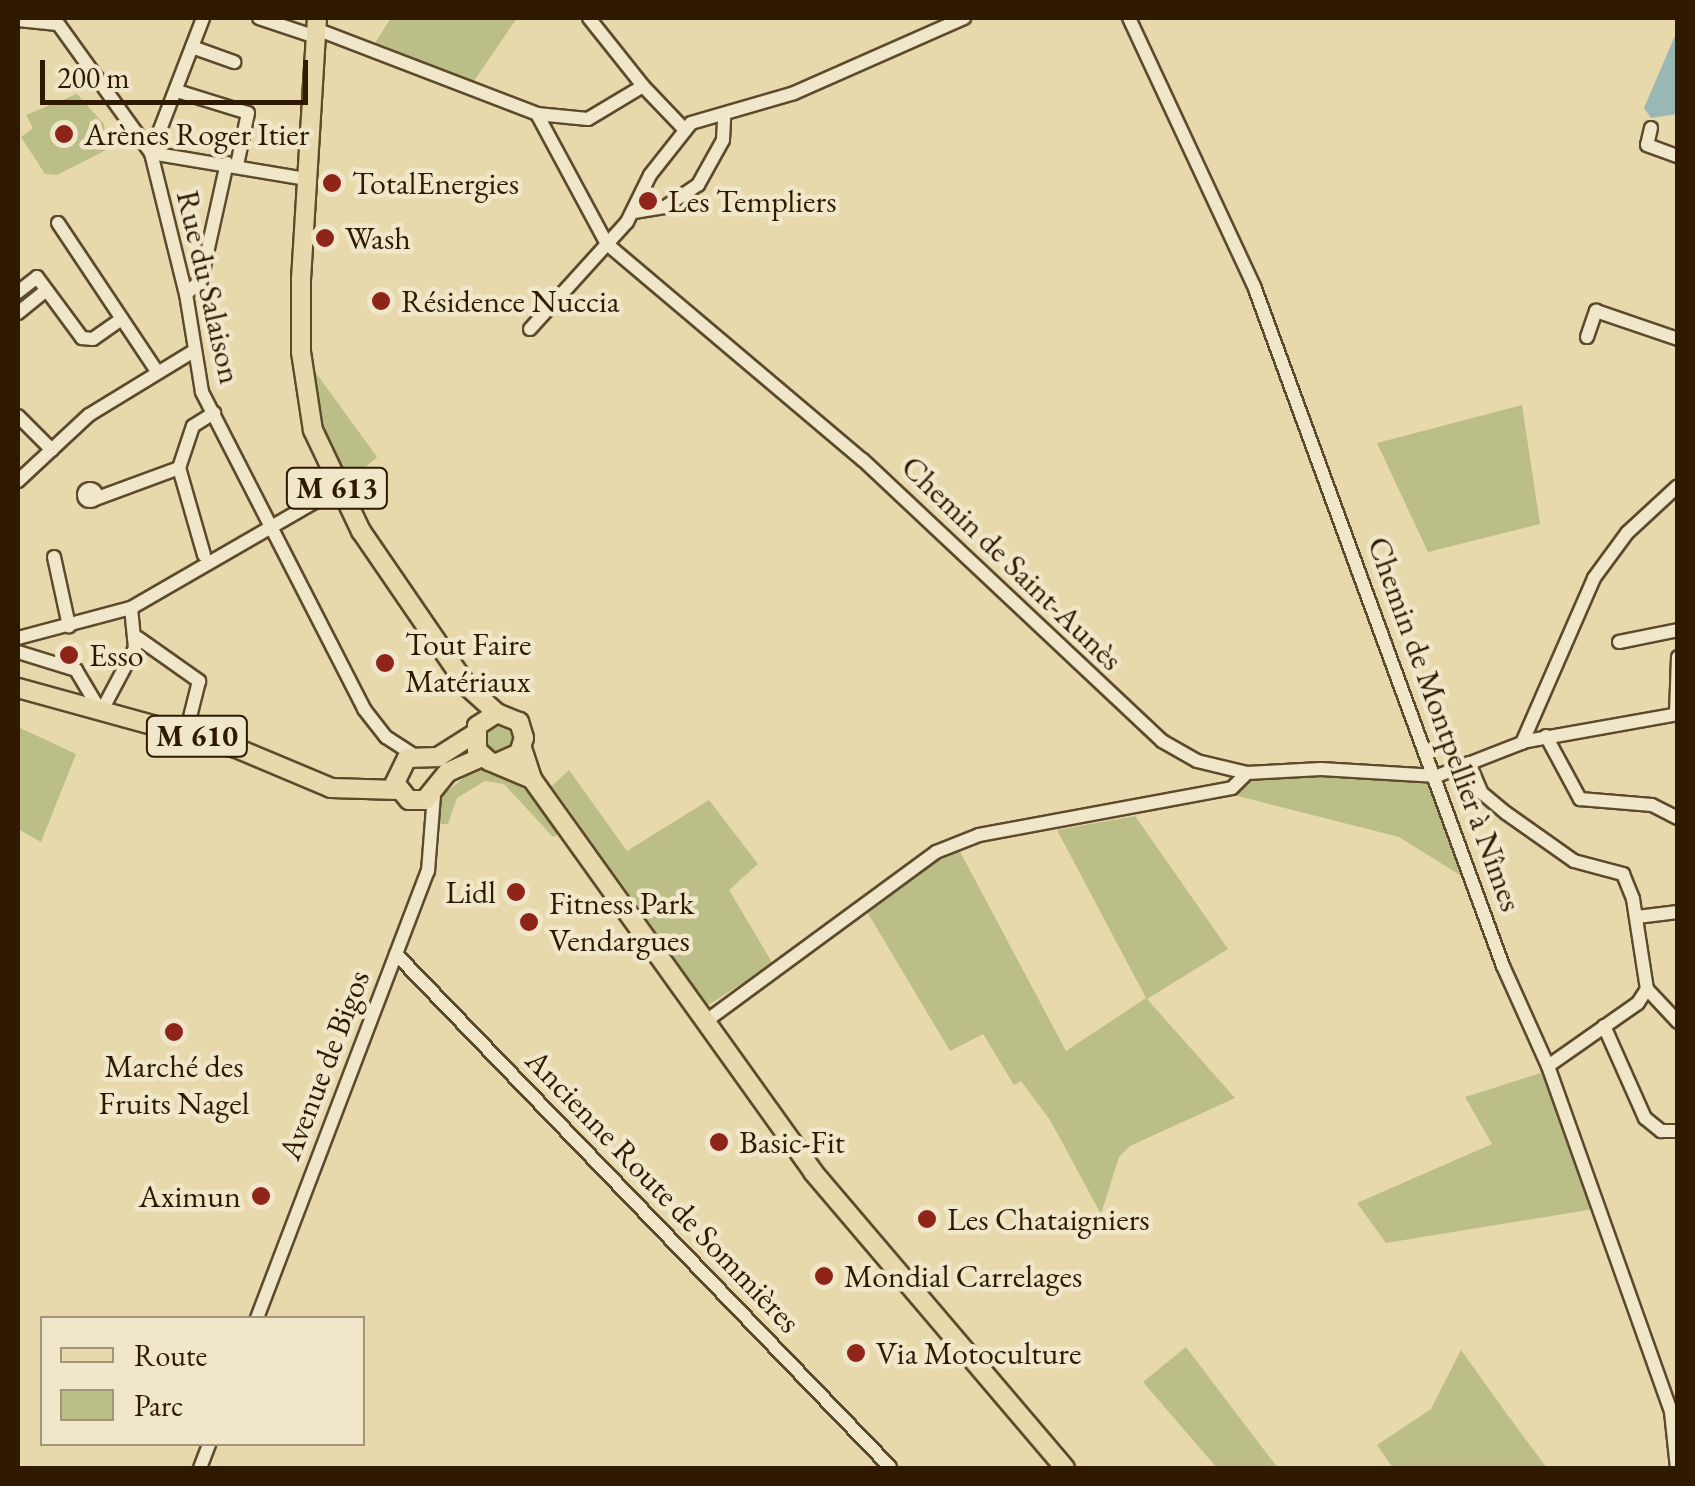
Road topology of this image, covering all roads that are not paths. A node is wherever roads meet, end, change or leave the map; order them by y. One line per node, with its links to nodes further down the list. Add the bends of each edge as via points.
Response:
1 (203, 18): 9 (street)
2 (259, 18): 8 (street)
3 (589, 18): 11 (street)
4 (964, 18): 14 (street)
5 (1129, 18): 68 (street, Chemin de Montpellier à Nîmes, via 1254,286)
6 (18, 20): 7 (street)
7 (54, 21): 17 (street, Rue du Salaison)
8 (316, 28): 13 (street); 20 (main road, M 613)
9 (192, 48): 10 (street); 12 (street)
10 (234, 62)
11 (643, 86): 13 (street, via 588,119); 16 (street)
12 (178, 90): 17 (street); 19 (street, via 248,113)
13 (537, 114): 23 (street, Chemin de Saint-Aunès, via 589,221)
14 (724, 118): 16 (street, via 702,118); 21 (street, via 723,140 698,184 665,206)
15 (1651, 128): 18 (street, via 1647,145)
16 (685, 130): 21 (street, via 650,175)
17 (150, 153): 19 (street); 26 (street, Rue du Salaison)
18 (1678, 156)
19 (232, 164): 20 (street); 26 (street, via 200,280)
20 (307, 179): 40 (main road, M 613, via 301,279 305,394)
21 (634, 212): 23 (street)
22 (58, 223): 28 (street)
23 (608, 244): 29 (street); 67 (street, Chemin de Saint-Aunès, via 862,460 1162,741 1197,761)
24 (46, 290): 25 (street, via 37,277); 27 (street); 28 (street, via 82,338 93,339)
25 (18, 292)
26 (186, 294): 32 (street, Rue du Salaison)
27 (18, 312)
28 (122, 319): 33 (street)
29 (530, 330)
30 (1587, 337): 31 (street, via 1596,311)
31 (1678, 340)
32 (194, 350): 33 (street); 34 (street, Rue du Salaison)
33 (156, 370): 36 (street, via 89,415)
34 (214, 413): 37 (street, via 193,426); 42 (street, Rue du Salaison)
35 (18, 416): 36 (street)
36 (52, 450): 38 (street)
37 (179, 468): 41 (street); 43 (street)
38 (18, 480)
39 (1678, 486): 62 (street, via 1627,534 1594,578)
40 (337, 489): 42 (street); 53 (main road, M 613)
41 (96, 499)
42 (274, 528): 45 (street); 60 (street, Rue du Salaison, via 364,709)
43 (204, 554)
44 (54, 557): 46 (street)
45 (132, 608): 46 (street); 49 (street)
46 (69, 626): 48 (street)
47 (1678, 630): 50 (street)
48 (18, 638)
49 (138, 638): 55 (street); 59 (street, via 199,682)
50 (1619, 642)
51 (18, 652): 55 (street, via 76,670)
52 (1678, 658): 57 (street)
53 (468, 686): 56 (main road, M 613); 58 (main road, M 613)
54 (18, 688): 55 (main road, M 610)
55 (101, 712): 59 (main road, M 610)
56 (497, 713): 58 (main road); 63 (main road, via 519,722)
57 (1677, 714): 61 (street)
58 (475, 730): 64 (main road); 65 (main road)
59 (186, 733): 69 (main road, M 610, via 331,788 373,790)
60 (386, 736): 64 (street, Rue du Salaison); 69 (street, Rue du Salaison)
61 (1546, 736): 62 (street); 72 (street, via 1580,799 1652,805)
62 (1522, 743): 66 (street)
63 (522, 748): 65 (main road); 70 (main road)
64 (422, 757): 69 (main road); 71 (main road)
65 (490, 760): 70 (main road); 71 (main road)
66 (1469, 763): 68 (street); 74 (street, via 1482,793 1546,844 1574,861 1623,874)
67 (1247, 773): 68 (street, Chemin de Saint-Aunès, via 1321,768); 77 (street, via 1232,788 979,835 936,852)
68 (1437, 776): 80 (street, Chemin de Montpellier à Nîmes, via 1503,966)
69 (397, 778): 71 (main road)
70 (532, 780): 77 (main road)
71 (430, 791): 75 (street, Avenue de Bigos, via 428,871)
72 (1678, 818)
73 (1678, 912): 74 (street)
74 (1637, 917): 76 (street)
75 (396, 954): 82 (street, Avenue de Bigos); 84 (street, Ancienne Route de Sommières)
76 (1647, 989): 78 (street); 79 (street)
77 (706, 1021): 85 (main road, via 830,1195)
78 (1678, 1022)
79 (1604, 1026): 80 (street); 81 (street, via 1645,1118 1661,1130)
80 (1548, 1066): 83 (street, Chemin de Montpellier à Nîmes, via 1670,1412)
81 (1678, 1131)
82 (259, 1316)
83 (1677, 1461): 86 (street, Chemin de Montpellier à Nîmes)
84 (890, 1468)
85 (1066, 1468)
86 (1677, 1468)

